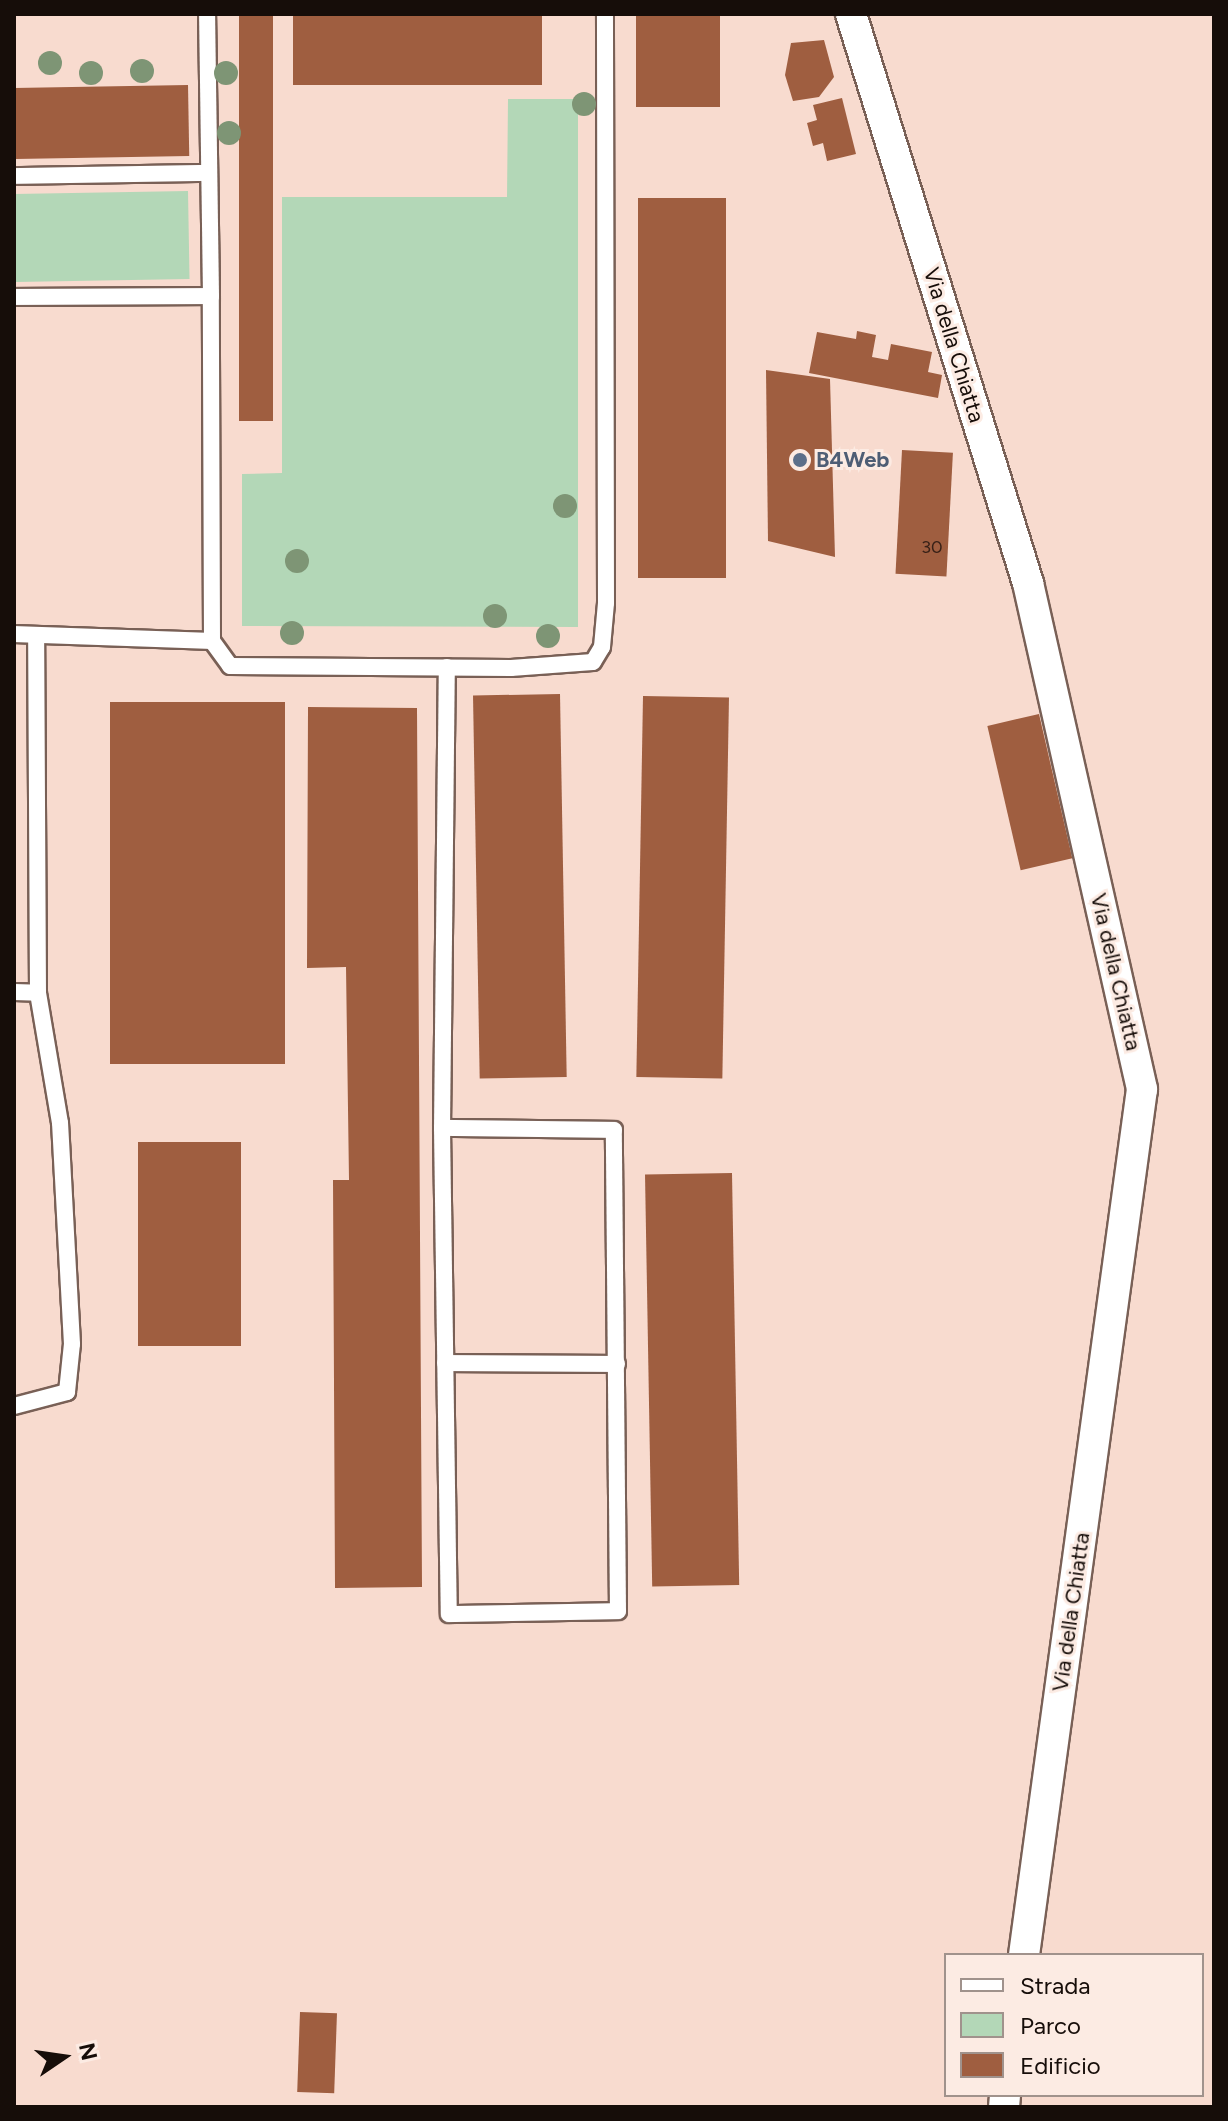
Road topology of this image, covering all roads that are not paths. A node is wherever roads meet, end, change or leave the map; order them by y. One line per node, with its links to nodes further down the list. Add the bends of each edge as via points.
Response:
1 (207, 14): 4 (lane)
2 (605, 14): 11 (lane, via 602,647 593,662)
3 (851, 14): 18 (street, Via della Chiatta, via 1028,583 1142,1089)
4 (206, 173): 5 (lane); 6 (lane)
5 (14, 176)
6 (211, 296): 7 (lane); 10 (lane)
7 (14, 297)
8 (14, 634): 9 (lane)
9 (36, 635): 10 (lane); 13 (lane)
10 (212, 641): 11 (lane, via 230,666)
11 (447, 667): 14 (lane)
12 (14, 992): 13 (lane)
13 (38, 993): 17 (lane, via 60,1123 72,1344 67,1392)
14 (442, 1128): 15 (lane); 16 (lane, via 614,1130)
15 (445, 1363): 16 (lane); 16 (lane, via 449,1614 618,1611)
16 (617, 1364)
17 (14, 1406)
18 (1024, 1953)

